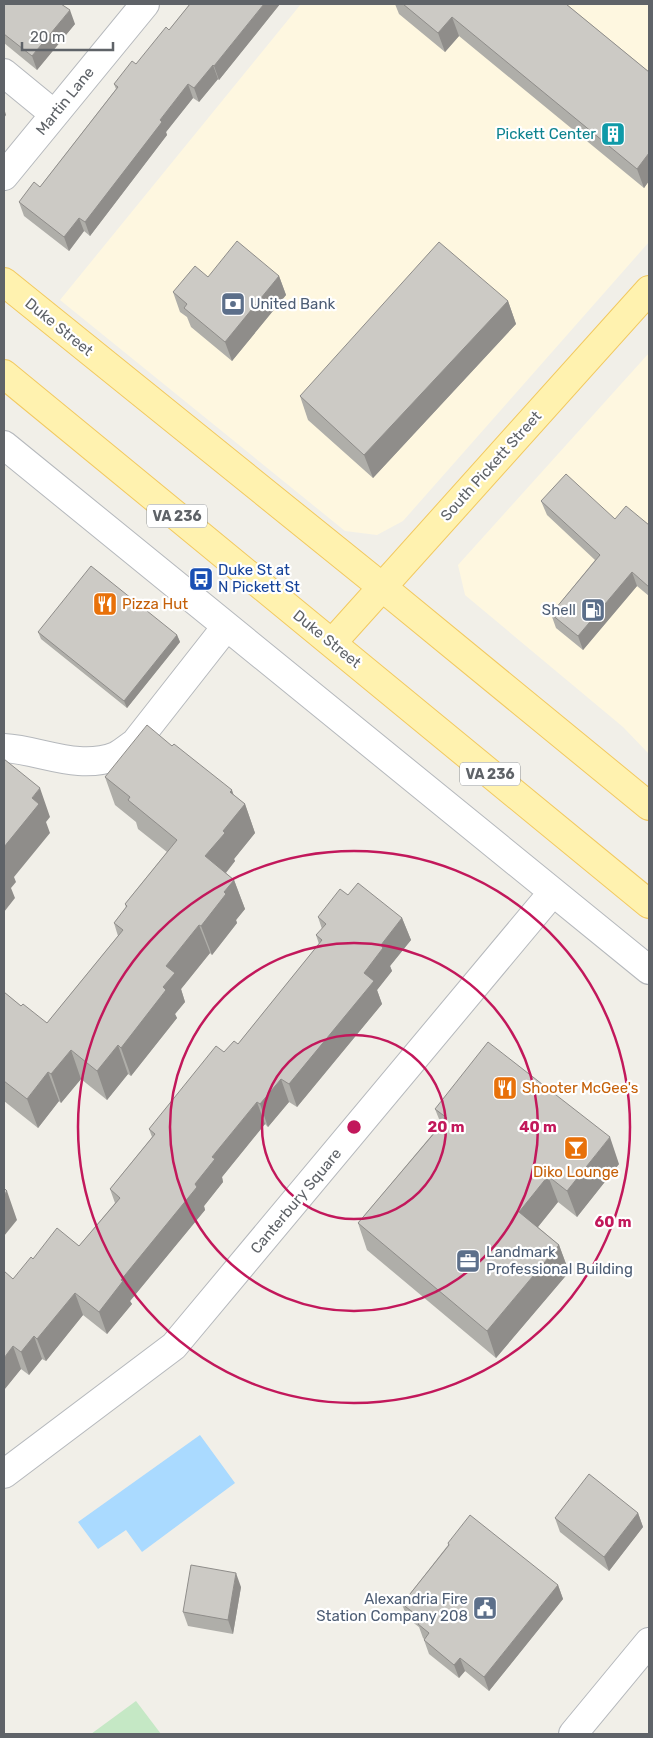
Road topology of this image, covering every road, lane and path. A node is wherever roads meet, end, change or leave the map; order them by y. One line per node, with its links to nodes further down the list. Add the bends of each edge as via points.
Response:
1 (145, 4): 3 (street, Martin Lane)
2 (4, 73): 3 (street)
3 (54, 114): 4 (street, Martin Lane)
4 (4, 176)
5 (4, 282): 9 (main road, Duke Street)
6 (649, 290): 9 (main road, South Pickett Street)
7 (4, 374): 11 (main road, Duke Street / VA 236)
8 (4, 445): 10 (street)
9 (382, 587): 11 (main road, South Pickett Street); 13 (main road, Duke Street)
10 (226, 627): 12 (street, via 135,743 116,756 97,761 62,760); 14 (street)
11 (332, 643): 15 (main road, Duke Street / VA 236)
12 (4, 748)
13 (649, 806)
14 (553, 892): 16 (street); 17 (street, Canterbury Square, via 174,1346)
15 (649, 904)
16 (649, 970)
17 (4, 1474)
18 (649, 1642): 19 (street)
19 (573, 1734)

